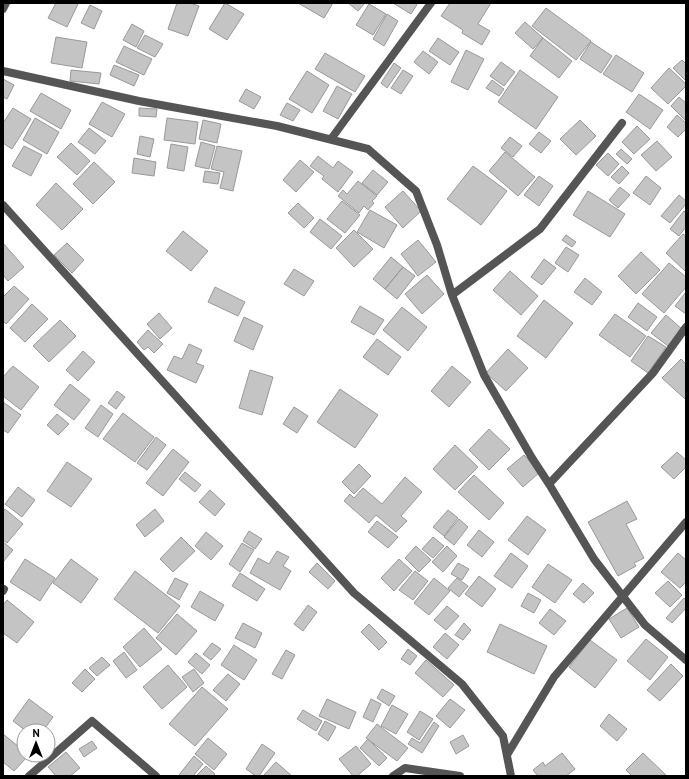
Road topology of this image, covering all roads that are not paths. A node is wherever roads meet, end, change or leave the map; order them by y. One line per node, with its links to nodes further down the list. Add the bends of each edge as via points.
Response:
1 (6, 3): 3 (street)
2 (431, 3): 6 (street)
3 (3, 9)
4 (3, 71): 6 (street)
5 (622, 123): 8 (street, via 540,229)
6 (331, 139): 8 (street, via 368,149 416,191 437,245)
7 (3, 205): 14 (street, via 354,593 462,684 503,736)
8 (452, 295): 10 (street, via 484,375)
9 (686, 326): 10 (street, via 653,373)
10 (549, 484): 12 (street, via 594,560)
11 (686, 522): 12 (street)
12 (623, 596): 13 (street, via 645,625); 14 (street, via 554,677)
13 (686, 660)
14 (507, 755): 19 (street)
15 (28, 776): 16 (street, via 92,721)
16 (156, 776)
17 (393, 776): 18 (street, via 405,768)
18 (460, 776)
19 (511, 776)

